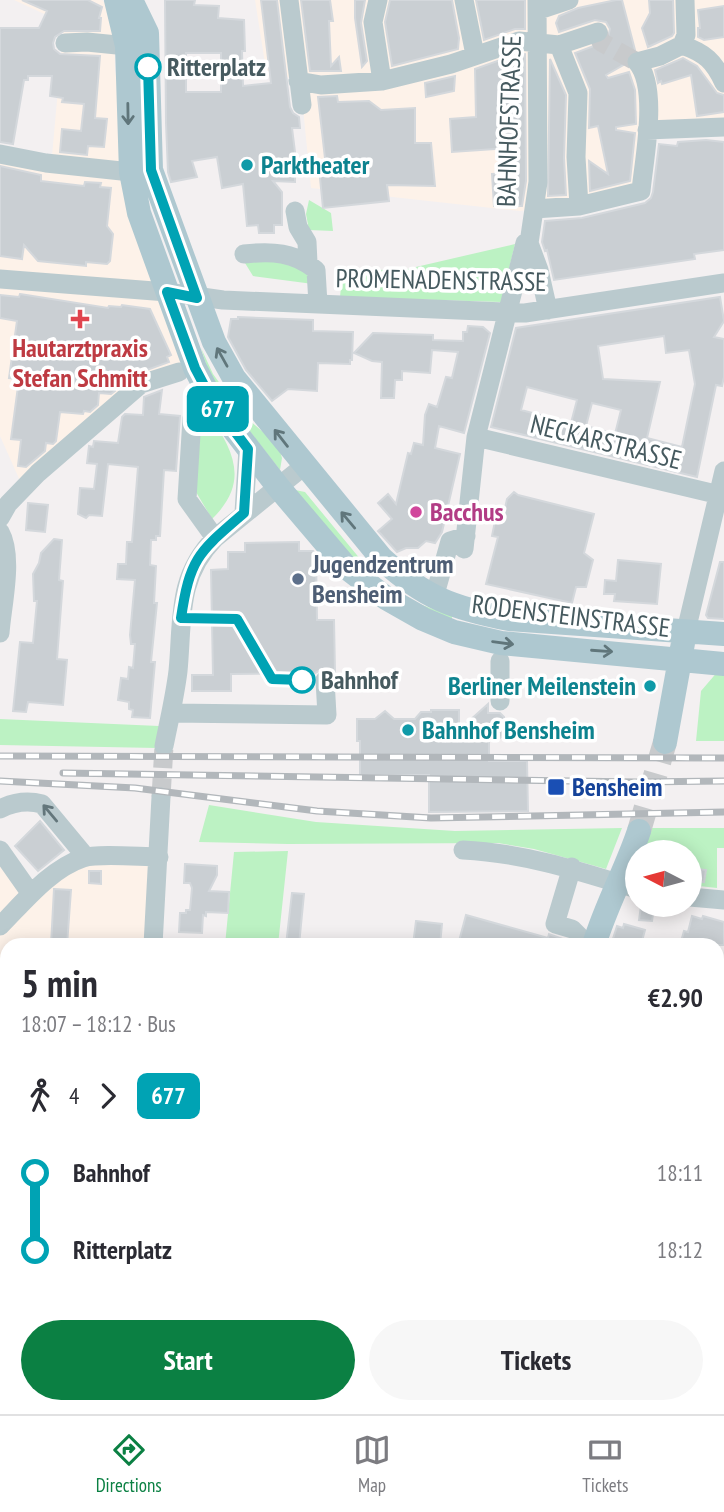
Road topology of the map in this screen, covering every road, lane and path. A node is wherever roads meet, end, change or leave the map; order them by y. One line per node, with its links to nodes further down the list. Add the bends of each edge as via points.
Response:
1 (116, 0): 11 (main road, RODENSTEINSTRASSE)
2 (131, 0): 11 (main road, RODENSTEINSTRASSE)
3 (149, 0): 11 (main road)
4 (289, 0): 16 (street)
5 (378, 0): 17 (street, via 373,22)
6 (464, 0): 15 (street)
7 (569, 0): 9 (street)
8 (685, 0): 14 (street)
9 (538, 5): 13 (street, BAHNHOFSTRASSE)
10 (598, 32): 13 (street)
11 (137, 39): 12 (street); 23 (main road, RODENSTEINSTRASSE, one-way to 23); 33 (main road, RODENSTEINSTRASSE, via 151,170)
12 (65, 43)
13 (549, 45): 15 (street, via 519,41); 24 (street, via 578,93); 25 (street, BAHNHOFSTRASSE)
14 (682, 45): 18 (street, via 715,63); 21 (street, via 637,62 648,94)
15 (475, 55): 17 (street)
16 (298, 81): 17 (street, via 321,85); 19 (street)
17 (382, 81)
18 (724, 83)
19 (302, 105)
20 (724, 127): 21 (street)
21 (647, 130): 24 (street, via 641,191)
22 (0, 154): 23 (street)
23 (131, 172): 32 (main road, RODENSTEINSTRASSE, via 139,213)
24 (579, 206): 25 (street)
25 (534, 209): 27 (street, BAHNHOFSTRASSE)
26 (295, 211): 29 (street, via 307,242)
27 (529, 243): 35 (street, BAHNHOFSTRASSE, via 525,243); 36 (street, BAHNHOFSTRASSE)
28 (244, 254): 29 (street, via 272,251)
29 (308, 263): 34 (street, via 316,270)
30 (0, 279): 32 (street, PROMENADENSTRASSE)
31 (724, 283): 36 (street, PROMENADENSTRASSE)
32 (167, 292): 33 (street, PROMENADENSTRASSE); 40 (main road, RODENSTEINSTRASSE, via 195,368 214,404)
33 (197, 298): 34 (street, PROMENADENSTRASSE); 41 (main road, RODENSTEINSTRASSE, one-way to 33, via 222,360)
34 (318, 304): 35 (street, PROMENADENSTRASSE)
35 (508, 307): 36 (street, PROMENADENSTRASSE); 39 (street, BAHNHOFSTRASSE)
36 (548, 310)
37 (179, 372): 46 (street, via 141,384 38,473 8,503)
38 (192, 418): 48 (street, via 187,499)
39 (476, 437): 44 (street, NECKARSTRASSE); 49 (street, BAHNHOFSTRASSE, via 465,542 450,541)
40 (248, 449): 43 (main road, RODENSTEINSTRASSE); 45 (street)
41 (304, 466): 43 (street); 49 (main road, RODENSTEINSTRASSE, one-way to 41, via 401,576 382,559)
42 (724, 471): 44 (street)
43 (279, 488): 45 (street); 53 (main road, RODENSTEINSTRASSE, one-way to 53, via 347,568 423,620 512,644)
44 (721, 496): 50 (street)
45 (244, 513): 48 (street)
46 (0, 518)
47 (0, 532): 51 (street, via 7,556)
48 (215, 538): 58 (street, via 188,579)
49 (453, 606): 50 (main road, RODENSTEINSTRASSE, via 509,619)
50 (686, 631): 52 (main road, RODENSTEINSTRASSE); 53 (main road)
51 (0, 633)
52 (724, 634)
53 (681, 658): 55 (main road, RODENSTEINSTRASSE); 59 (main road)
54 (500, 661): 57 (street)
55 (724, 664)
56 (325, 680): 58 (street, via 327,715)
57 (500, 701)
58 (171, 713): 60 (street)
59 (665, 742)
60 (164, 746)
61 (162, 797): 68 (street)
62 (0, 809): 67 (street, one-way to 62, via 42,804 13,803)
63 (639, 831): 64 (main road)
64 (636, 840)
65 (0, 850): 72 (street)
66 (463, 850): 69 (street)
67 (86, 857): 68 (street); 72 (street, via 66,866)
68 (159, 857): 76 (street)
69 (572, 867): 70 (street); 77 (street, via 555,924 572,929)
70 (625, 884)
71 (625, 888): 78 (main road, via 602,918)
72 (31, 894): 75 (street)
73 (702, 898): 74 (street)
74 (724, 900)
75 (0, 926)
76 (153, 938)
77 (581, 938)
78 (596, 938)

